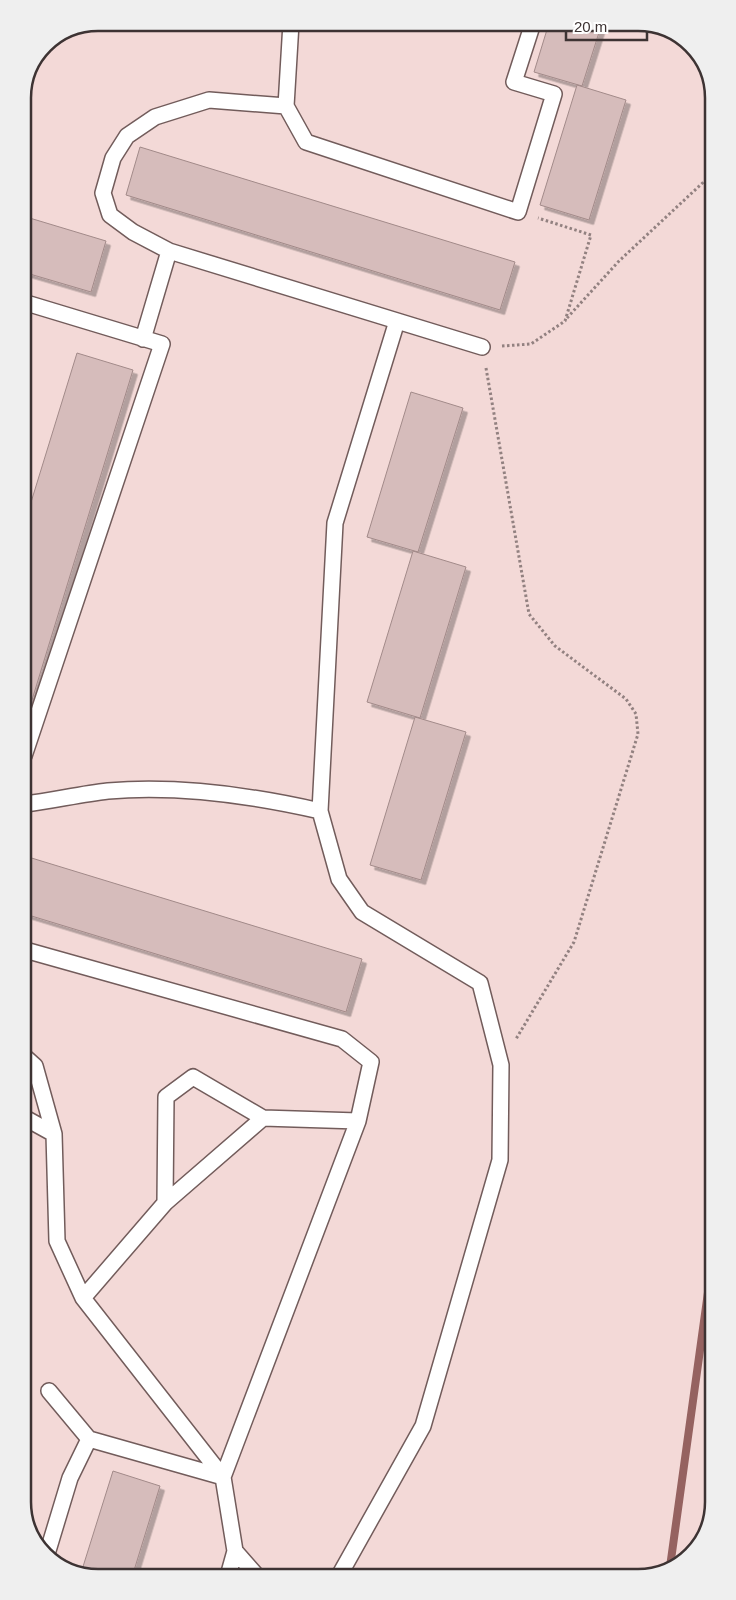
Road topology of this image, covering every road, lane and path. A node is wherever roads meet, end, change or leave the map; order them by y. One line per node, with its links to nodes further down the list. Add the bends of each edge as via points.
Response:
1 (291, 31): 3 (lane)
2 (530, 31): 5 (lane, via 514,82 554,94)
3 (286, 106): 5 (lane, via 306,142); 6 (lane, via 209,100 155,117 127,136 113,158 103,193 110,215)
4 (705, 181): 9 (path, via 619,261)
5 (518, 212): 9 (path, via 592,235)
6 (170, 252): 8 (lane); 10 (lane)
7 (31, 304): 10 (lane)
8 (397, 321): 11 (lane); 14 (lane, via 335,523)
9 (565, 321): 11 (path, via 531,344)
10 (143, 338): 12 (lane, via 162,344)
11 (482, 347): 17 (path, via 529,614 555,646 626,699 636,714 638,734 574,942)
12 (31, 735)
13 (31, 803): 14 (lane, via 108,791 199,791 259,797)
14 (320, 810): 17 (lane, via 339,879 362,912 480,983)
15 (31, 952): 19 (lane, via 342,1039 371,1062)
16 (31, 1062): 21 (lane, via 35,1066)
17 (501, 1065): 31 (lane, via 500,1160 423,1426)
18 (263, 1118): 19 (lane); 22 (lane); 22 (lane, via 193,1077 166,1097)
19 (358, 1120): 26 (lane)
20 (31, 1121): 21 (lane)
21 (54, 1134): 23 (lane, via 57,1241)
22 (165, 1203): 23 (lane)
23 (83, 1298): 26 (lane)
24 (49, 1391): 25 (lane)
25 (89, 1439): 26 (lane); 27 (lane, via 70,1478)
26 (224, 1477): 28 (lane)
27 (49, 1547)
28 (235, 1551): 29 (lane); 30 (lane)
29 (230, 1569)
30 (251, 1569)
31 (348, 1569)

